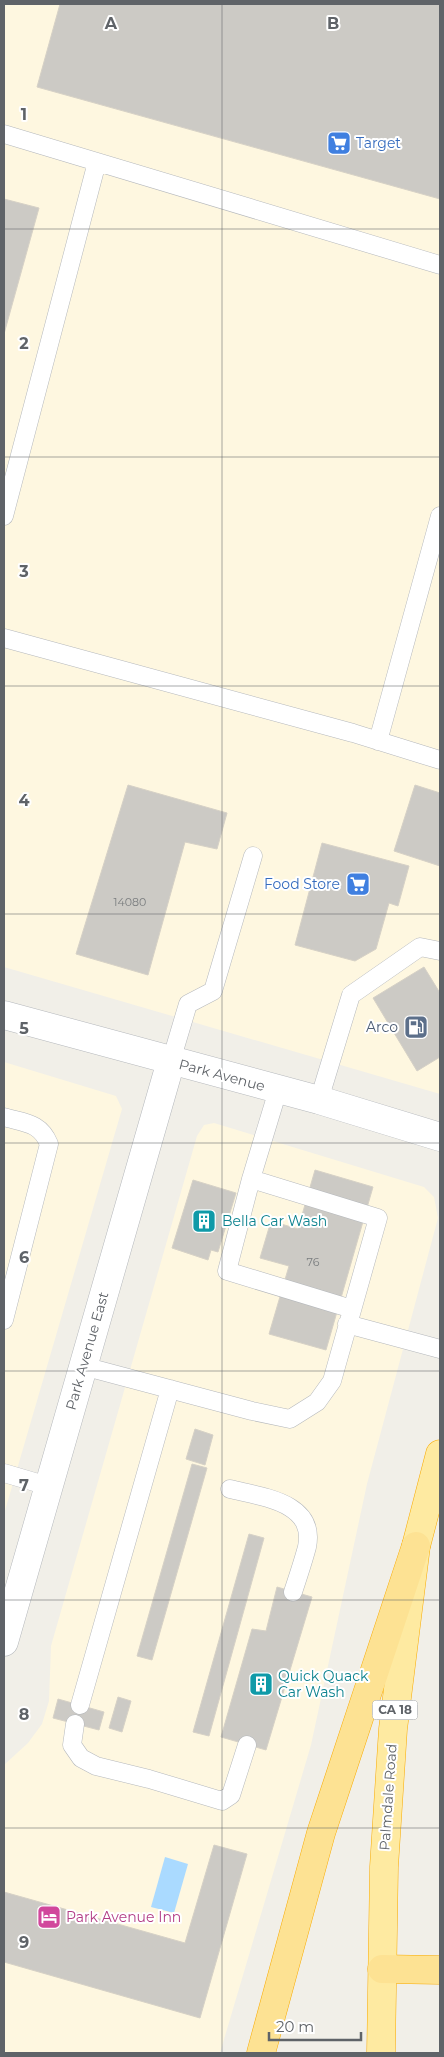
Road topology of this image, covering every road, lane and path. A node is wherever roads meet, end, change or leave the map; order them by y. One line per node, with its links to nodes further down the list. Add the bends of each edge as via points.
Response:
1 (4, 134): 2 (lane)
2 (97, 162): 3 (lane); 4 (lane)
3 (440, 265)
4 (4, 516)
5 (440, 516): 6 (lane)
6 (432, 577): 8 (lane)
7 (4, 638): 8 (lane)
8 (378, 741): 9 (lane)
9 (440, 760)
10 (253, 856): 13 (lane, via 213,991 188,1004)
11 (440, 951): 15 (lane, via 420,947 351,995)
12 (4, 1015): 13 (street, Park Avenue)
13 (171, 1061): 14 (street, Park Avenue); 22 (street, Park Avenue East)
14 (278, 1090): 15 (street, Park Avenue); 18 (lane)
15 (319, 1100): 17 (street, Park Avenue)
16 (4, 1117): 20 (lane, via 37,1126 45,1133 49,1144)
17 (440, 1137)
18 (251, 1179): 19 (lane, via 228,1271); 19 (lane, via 378,1218)
19 (350, 1317): 21 (lane); 23 (lane, via 332,1381 317,1402 290,1419)
20 (4, 1320)
21 (440, 1349)
22 (83, 1366): 23 (lane); 26 (street, Park Avenue East)
23 (170, 1389): 31 (lane)
24 (440, 1454): 28 (highway, Palmdale Road / CA 18)
25 (4, 1473): 26 (lane)
26 (48, 1486): 30 (street, Park Avenue East)
27 (230, 1489): 29 (lane, via 287,1504 301,1515 307,1530 307,1545)
28 (416, 1546): 34 (highway, Palmdale Road / CA 18, via 387,1800); 36 (highway, via 321,1833)
29 (294, 1592)
30 (4, 1642)
31 (80, 1705)
32 (75, 1724): 33 (lane, via 72,1745 81,1758 96,1766 222,1801 231,1795)
33 (247, 1745)
34 (382, 1969): 35 (highway); 37 (highway, Palmdale Road / CA 18)
35 (440, 1970)
36 (261, 2053)
37 (381, 2053)

